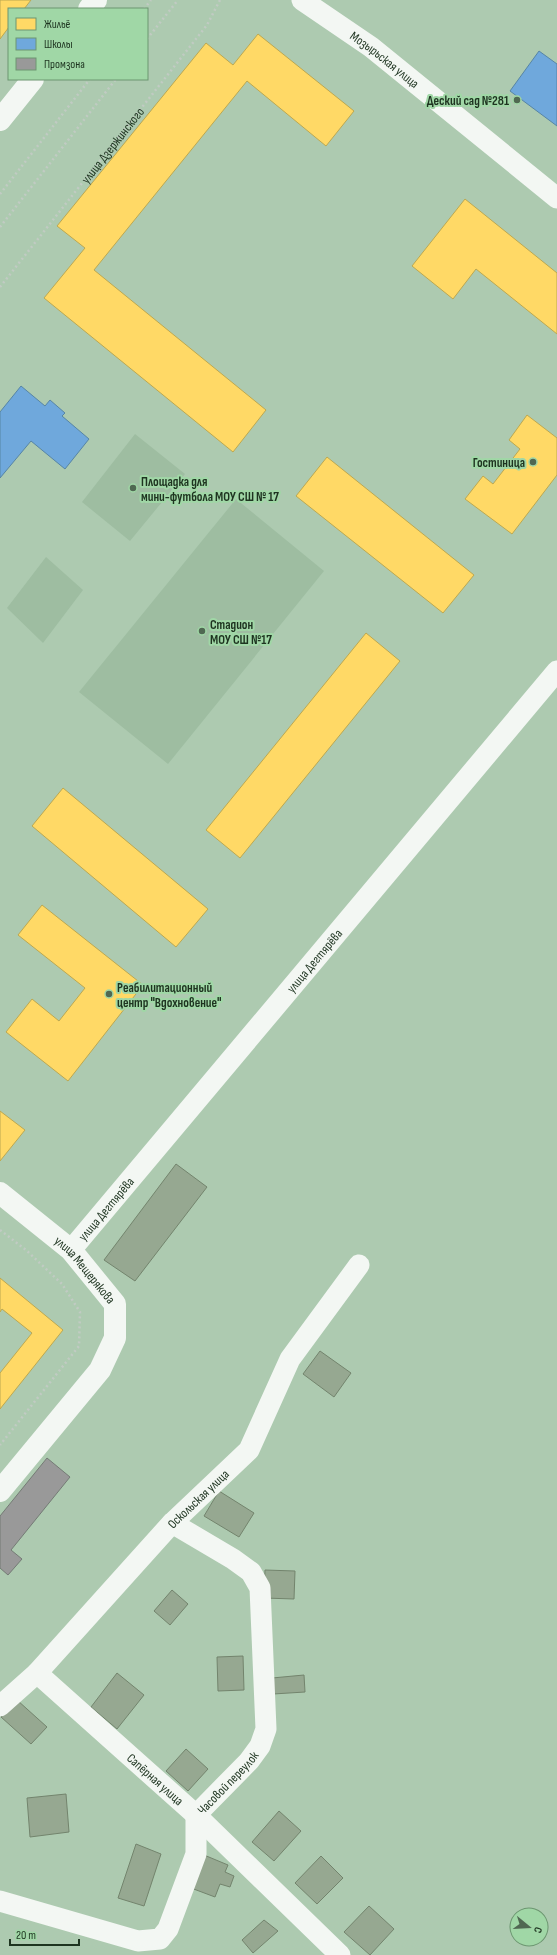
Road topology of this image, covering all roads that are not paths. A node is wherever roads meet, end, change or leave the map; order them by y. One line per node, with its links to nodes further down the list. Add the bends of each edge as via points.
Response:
1 (96, 0): 3 (street)
2 (302, 0): 6 (street, Мозырьская улица, via 371,47)
3 (90, 8)
4 (32, 80): 5 (street)
5 (0, 120)
6 (557, 198)
7 (557, 671): 9 (street, улица Дегтярёва)
8 (0, 1193): 9 (street, улица Мещерякова)
9 (71, 1250): 11 (street, улица Мещерякова, via 115,1304 115,1338 100,1370)
10 (359, 1265): 12 (street, Оскольская улица, via 290,1359 249,1450)
11 (0, 1491)
12 (172, 1523): 13 (street, Оскольская улица); 15 (street, Часовой переулок, via 233,1559 250,1572 260,1588 266,1729 260,1746 248,1761)
13 (37, 1673): 14 (street, Оскольская улица); 15 (street, Сапёрная улица)
14 (0, 1706)
15 (196, 1815): 16 (street, Часовой переулок, via 196,1854 168,1929 160,1939 138,1941); 17 (street, Сапёрная улица)
16 (0, 1901)
17 (340, 1955)

